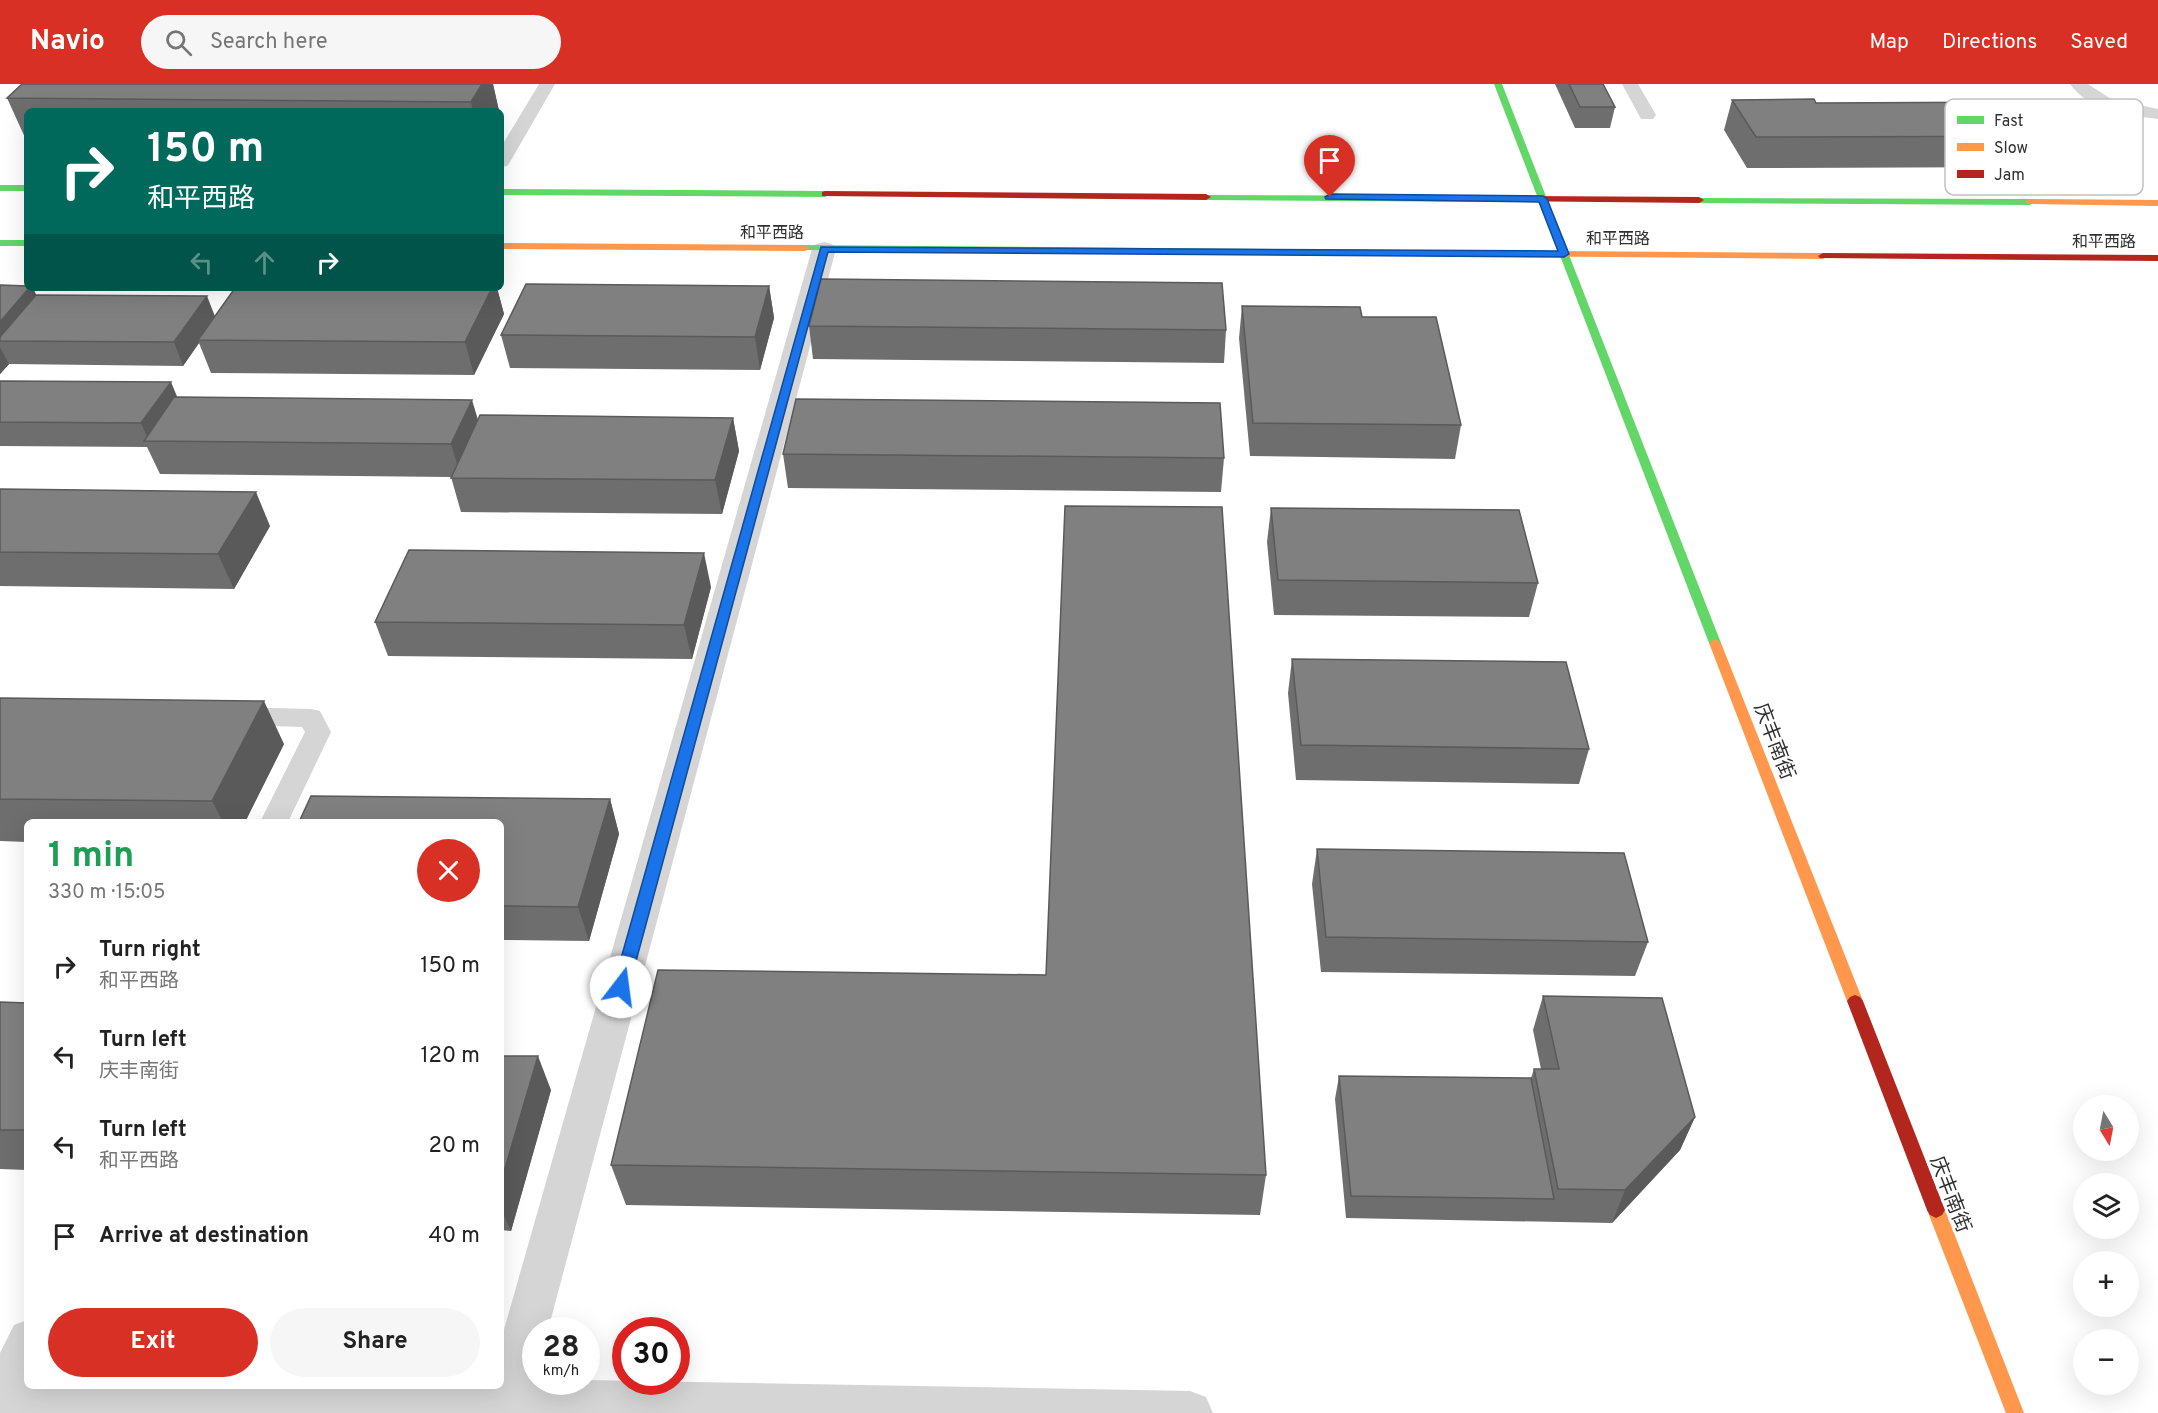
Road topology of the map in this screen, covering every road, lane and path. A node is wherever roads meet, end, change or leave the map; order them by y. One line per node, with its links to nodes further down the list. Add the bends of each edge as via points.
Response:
1 (547, 84): 9 (lane)
2 (1498, 84): 13 (main road, 庆丰南街)
3 (1630, 84): 8 (lane)
4 (2078, 84): 5 (lane)
5 (2097, 99)
6 (2143, 111): 7 (lane)
7 (2158, 114)
8 (1647, 115)
9 (504, 157)
10 (0, 188): 11 (main road)
11 (24, 189)
12 (504, 192): 13 (main road, 和平西路)
13 (1543, 199): 14 (main road, 和平西路); 19 (main road, 庆丰南街)
14 (2158, 203)
15 (0, 243): 16 (main road)
16 (24, 243)
17 (504, 246): 18 (main road, 和平西路)
18 (824, 249): 19 (main road, 和平西路); 25 (street)
19 (1564, 254): 20 (main road, 和平西路); 28 (main road, 庆丰南街)
20 (2158, 258)
21 (204, 716): 22 (lane, via 311,718 318,732)
22 (275, 819)
23 (24, 1342): 24 (lane)
24 (0, 1392): 26 (street)
25 (506, 1402): 26 (street); 27 (street)
26 (269, 1405)
27 (1190, 1413)
28 (2015, 1413)

